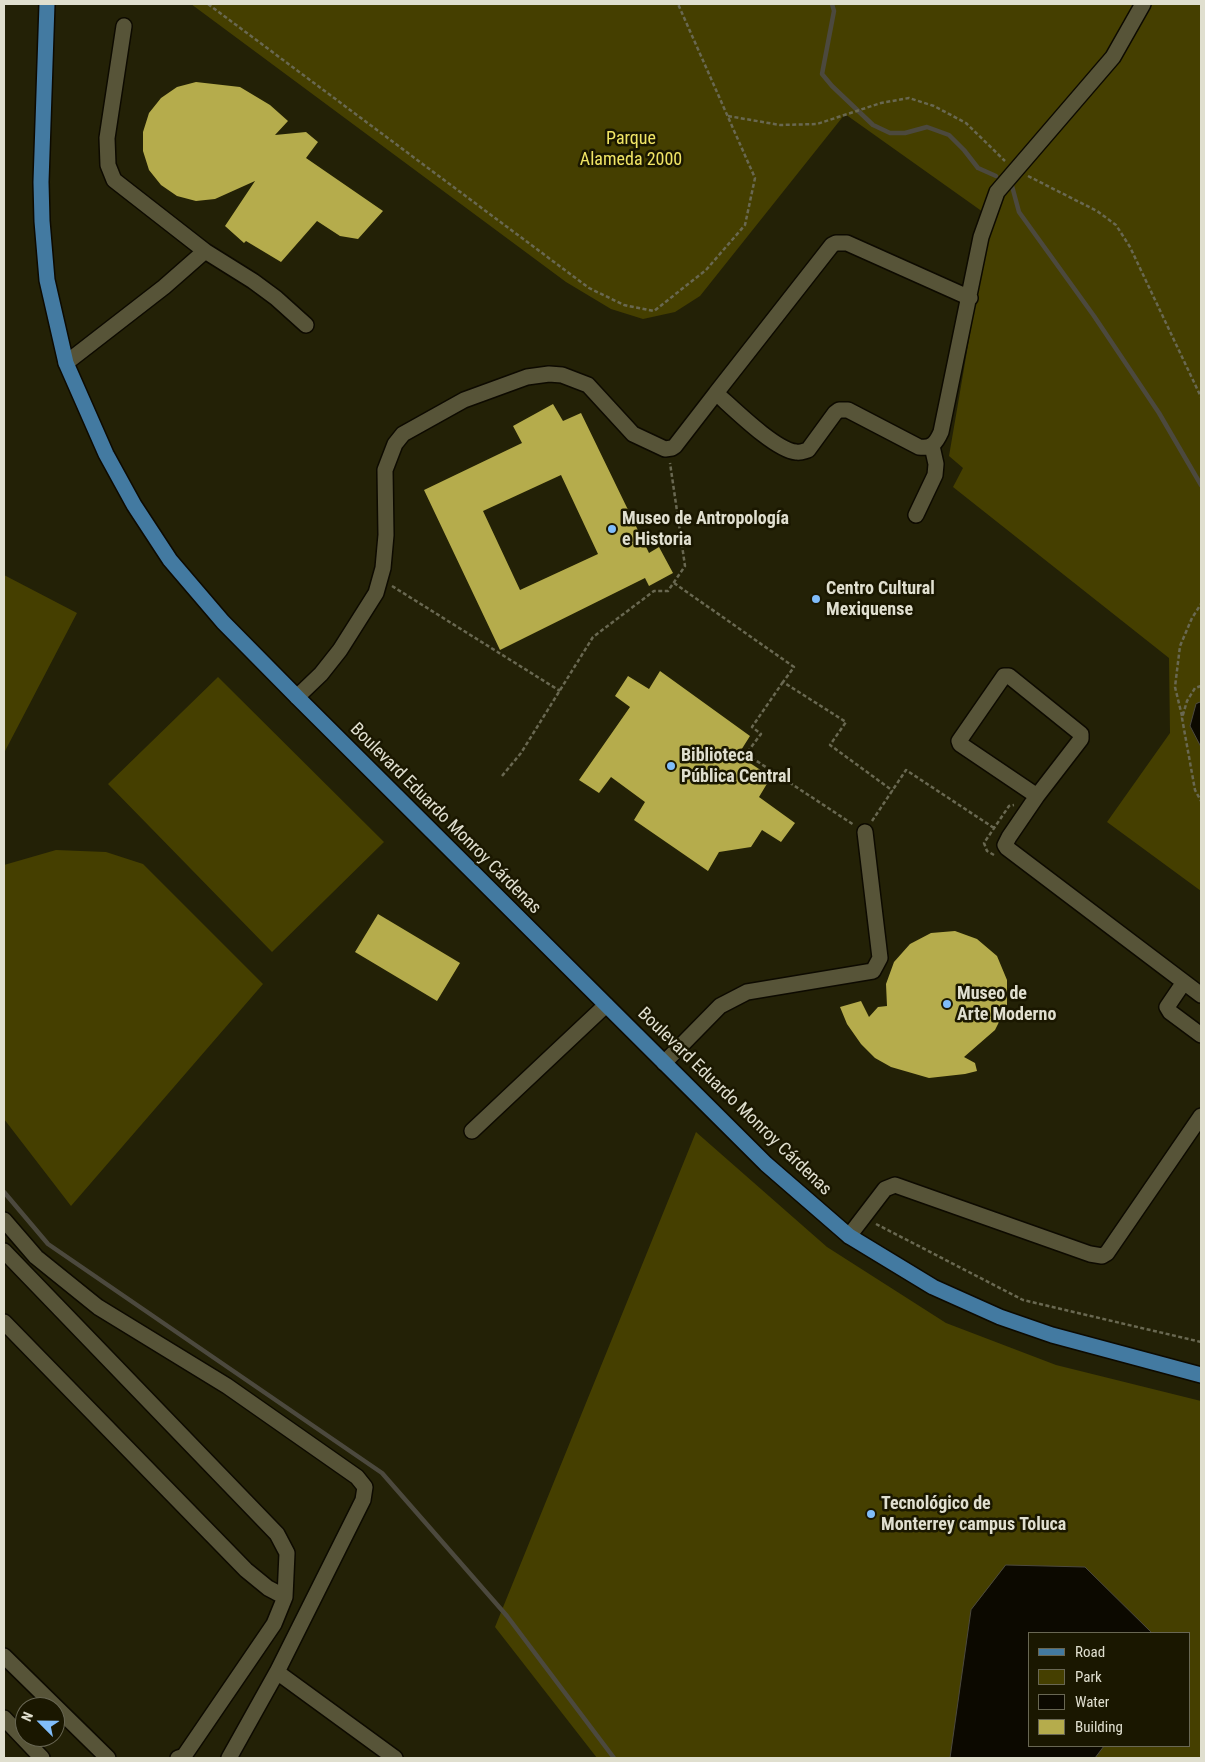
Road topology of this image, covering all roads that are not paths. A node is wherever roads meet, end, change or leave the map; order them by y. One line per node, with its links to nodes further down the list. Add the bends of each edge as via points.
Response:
1 (47, 4): 7 (main road, Boulevard Eduardo Monroy Cárdenas, via 42,221 48,280)
2 (1142, 4): 5 (street, via 1113,56 997,192 981,237)
3 (124, 26): 4 (street, via 106,138 111,173 114,180)
4 (205, 251): 6 (street, via 253,281); 7 (street, via 164,287)
5 (970, 298): 8 (street, via 846,243 836,243); 9 (street, via 941,432)
6 (306, 325)
7 (66, 362): 11 (main road, Boulevard Eduardo Monroy Cárdenas, via 111,463 134,506 170,560 223,622)
8 (716, 393): 9 (street, via 786,450 808,450 835,413 843,409 919,447); 11 (street, via 675,446 668,450 633,434 588,385 562,375 549,374 527,376 464,400 403,434 385,470 386,535 383,568 376,593 340,650)
9 (932, 446): 10 (street, via 936,475)
10 (916, 515)
11 (296, 698): 16 (main road, Boulevard Eduardo Monroy Cárdenas)
12 (1037, 796): 12 (street, via 1081,739 1081,734 1008,676 1002,677 959,739 960,744); 14 (street, via 1008,837 1006,848)
13 (865, 832): 18 (street, via 880,958 873,971 747,992 720,1006)
14 (1184, 982): 15 (street); 17 (street, via 1166,1007)
15 (1201, 995)
16 (606, 1005): 18 (main road, Boulevard Eduardo Monroy Cárdenas); 20 (street)
17 (1201, 1035)
18 (664, 1063): 22 (main road, Boulevard Eduardo Monroy Cárdenas, via 766,1164)
19 (1201, 1116): 22 (street, via 1102,1256 895,1185 884,1189)
20 (472, 1132)
21 (4, 1220): 28 (street, via 36,1257 98,1307 227,1386 362,1482 365,1487 363,1500)
22 (849, 1236): 25 (main road, Boulevard Eduardo Monroy Cárdenas, via 933,1288 1000,1317 1052,1336)
23 (4, 1251): 26 (street, via 277,1534 287,1553)
24 (4, 1322): 26 (street, via 246,1570)
25 (1201, 1375)
26 (285, 1597): 32 (street, via 274,1624 184,1756)
27 (4, 1656): 31 (street)
28 (277, 1672): 33 (street); 34 (street)
29 (4, 1718): 30 (street)
30 (42, 1758)
31 (108, 1758)
32 (178, 1758)
33 (229, 1758)
34 (395, 1758)

